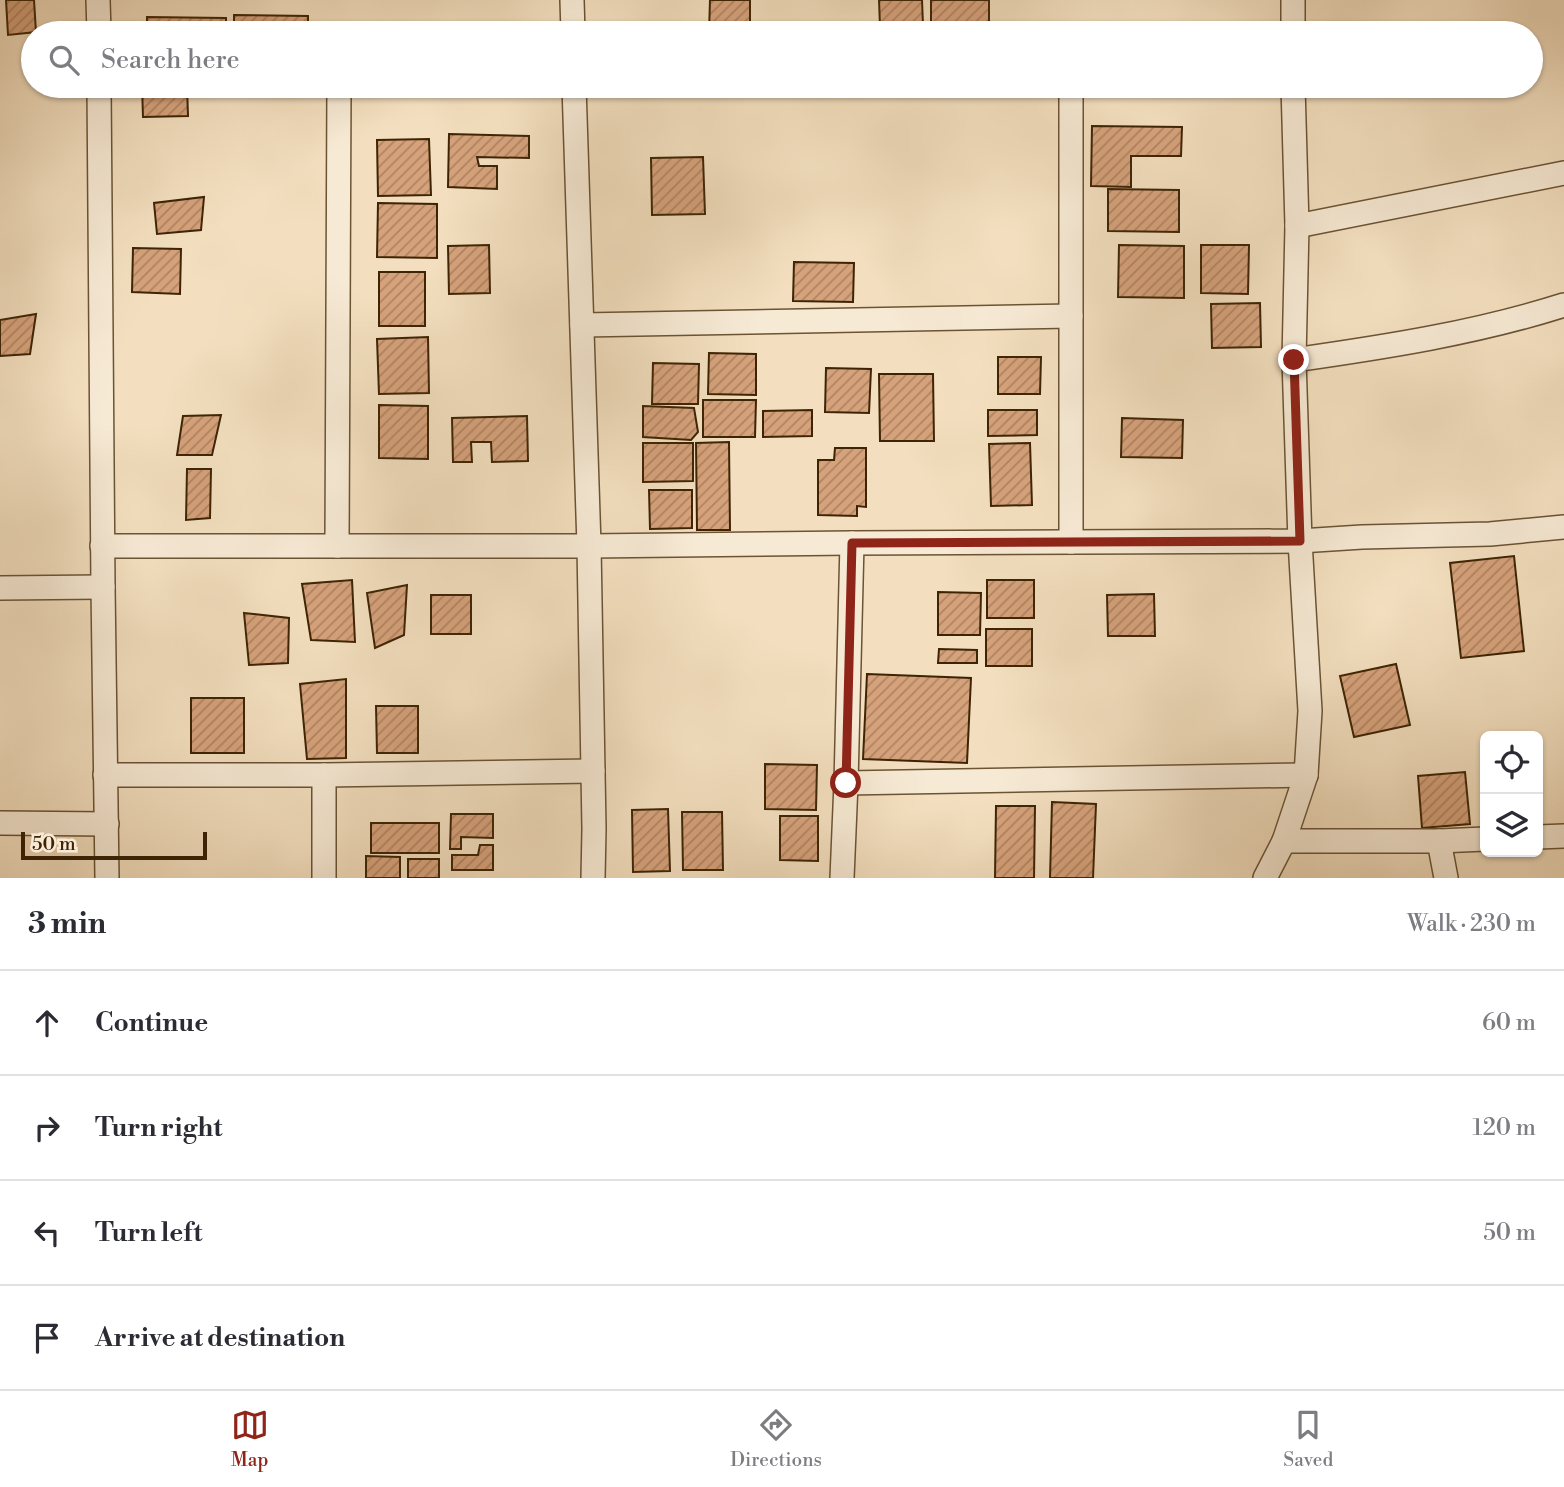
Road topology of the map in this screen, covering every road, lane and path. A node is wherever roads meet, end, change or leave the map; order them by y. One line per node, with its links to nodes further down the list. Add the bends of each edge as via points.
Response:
1 (98, 0): 4 (street)
2 (572, 0): 5 (street)
3 (1293, 0): 6 (street)
4 (99, 21)
5 (573, 21)
6 (1293, 21)
7 (99, 98): 22 (street)
8 (339, 98): 23 (street)
9 (574, 98): 16 (street)
10 (1070, 98): 15 (street)
11 (1293, 98): 13 (street)
12 (1564, 173): 13 (street)
13 (1297, 226): 17 (street)
14 (1564, 305): 17 (street, via 1390,347)
15 (1070, 316): 16 (street); 20 (street)
16 (582, 325): 24 (street)
17 (1294, 360): 19 (street)
18 (1564, 527): 19 (street)
19 (1300, 541): 20 (street); 30 (street, via 1310,711)
20 (1070, 542): 21 (street)
21 (852, 543): 24 (street); 31 (street)
22 (102, 546): 23 (street); 26 (street)
23 (337, 546): 24 (street)
24 (589, 546): 27 (street)
25 (0, 587): 26 (street)
26 (103, 587): 28 (street)
27 (593, 771): 29 (street); 41 (street)
28 (105, 775): 29 (street); 33 (street)
29 (324, 775): 40 (street)
30 (1306, 775): 31 (street); 37 (street)
31 (846, 783): 42 (street)
32 (0, 823): 33 (street)
33 (107, 824): 39 (street)
34 (1564, 836): 35 (street)
35 (1543, 838)
36 (1480, 839): 38 (street)
37 (1284, 841): 38 (street); 43 (street)
38 (1439, 841): 44 (street)
39 (107, 878)
40 (324, 878)
41 (593, 878)
42 (842, 878)
43 (1265, 878)
44 (1446, 878)

